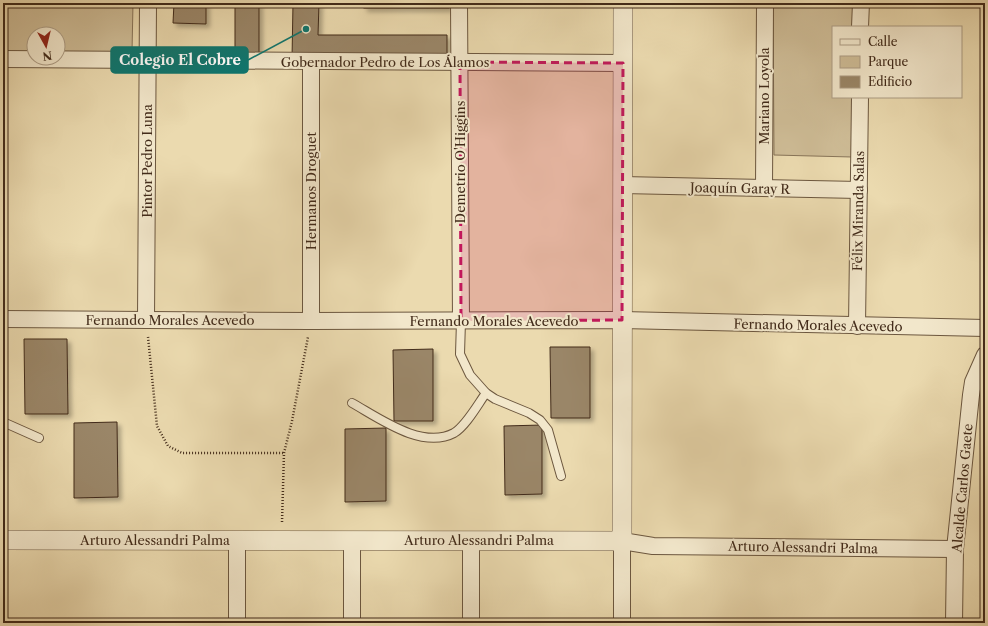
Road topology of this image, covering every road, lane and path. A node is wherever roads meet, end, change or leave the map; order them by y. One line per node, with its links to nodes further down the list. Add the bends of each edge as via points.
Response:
1 (148, 3): 8 (street, Pintor Pedro Luna)
2 (459, 3): 10 (street, Demetrio O'Higgins)
3 (623, 3): 11 (street)
4 (764, 3): 14 (street, Mariano Loyola)
5 (861, 3): 6 (street)
6 (860, 26)
7 (3, 59): 8 (street, Gobernador Pedro de Los Álamos)
8 (148, 60): 9 (street, Gobernador Pedro de Los Álamos); 17 (street, Pintor Pedro Luna)
9 (311, 61): 10 (street, Gobernador Pedro de Los Álamos); 19 (street, Hermanos Droguet)
10 (460, 62): 11 (street, Gobernador Pedro de Los Álamos); 20 (street, Demetrio O'Higgins)
11 (623, 63): 13 (street)
12 (860, 98): 15 (street, Félix Miranda Salas)
13 (622, 185): 14 (street, Joaquín Garay R); 18 (street)
14 (764, 188): 15 (street, Joaquín Garay R)
15 (859, 190): 21 (street, Félix Miranda Salas)
16 (3, 319): 17 (street, Fernando Morales Acevedo)
17 (146, 320): 19 (street, Fernando Morales Acevedo); 28 (path, via 157,426 168,446 182,453)
18 (622, 320): 20 (street, Fernando Morales Acevedo); 21 (street, Fernando Morales Acevedo); 35 (street)
19 (311, 321): 20 (street, Fernando Morales Acevedo); 28 (path)
20 (461, 321): 24 (lane, via 460,354 470,375)
21 (857, 326): 22 (street, Fernando Morales Acevedo)
22 (985, 328)
23 (985, 355): 36 (street, Alcalde Carlos Gaete, via 973,382)
24 (486, 393): 25 (lane, via 454,433 440,438 415,436); 29 (lane, via 540,420 548,430)
25 (352, 403)
26 (3, 422): 27 (lane)
27 (39, 438)
28 (284, 453): 32 (path)
29 (561, 476)
30 (3, 540): 31 (street, Arturo Alessandri Palma)
31 (237, 540): 32 (street, Arturo Alessandri Palma); 37 (street)
32 (282, 540): 33 (street, Arturo Alessandri Palma)
33 (352, 540): 34 (street, Arturo Alessandri Palma); 38 (street)
34 (471, 540): 35 (street, Arturo Alessandri Palma); 39 (street)
35 (622, 541): 36 (street, Arturo Alessandri Palma, via 653,546); 40 (street)
36 (955, 549): 41 (street, Alcalde Carlos Gaete)
37 (237, 623)
38 (352, 623)
39 (470, 623)
40 (622, 623)
41 (954, 623)

